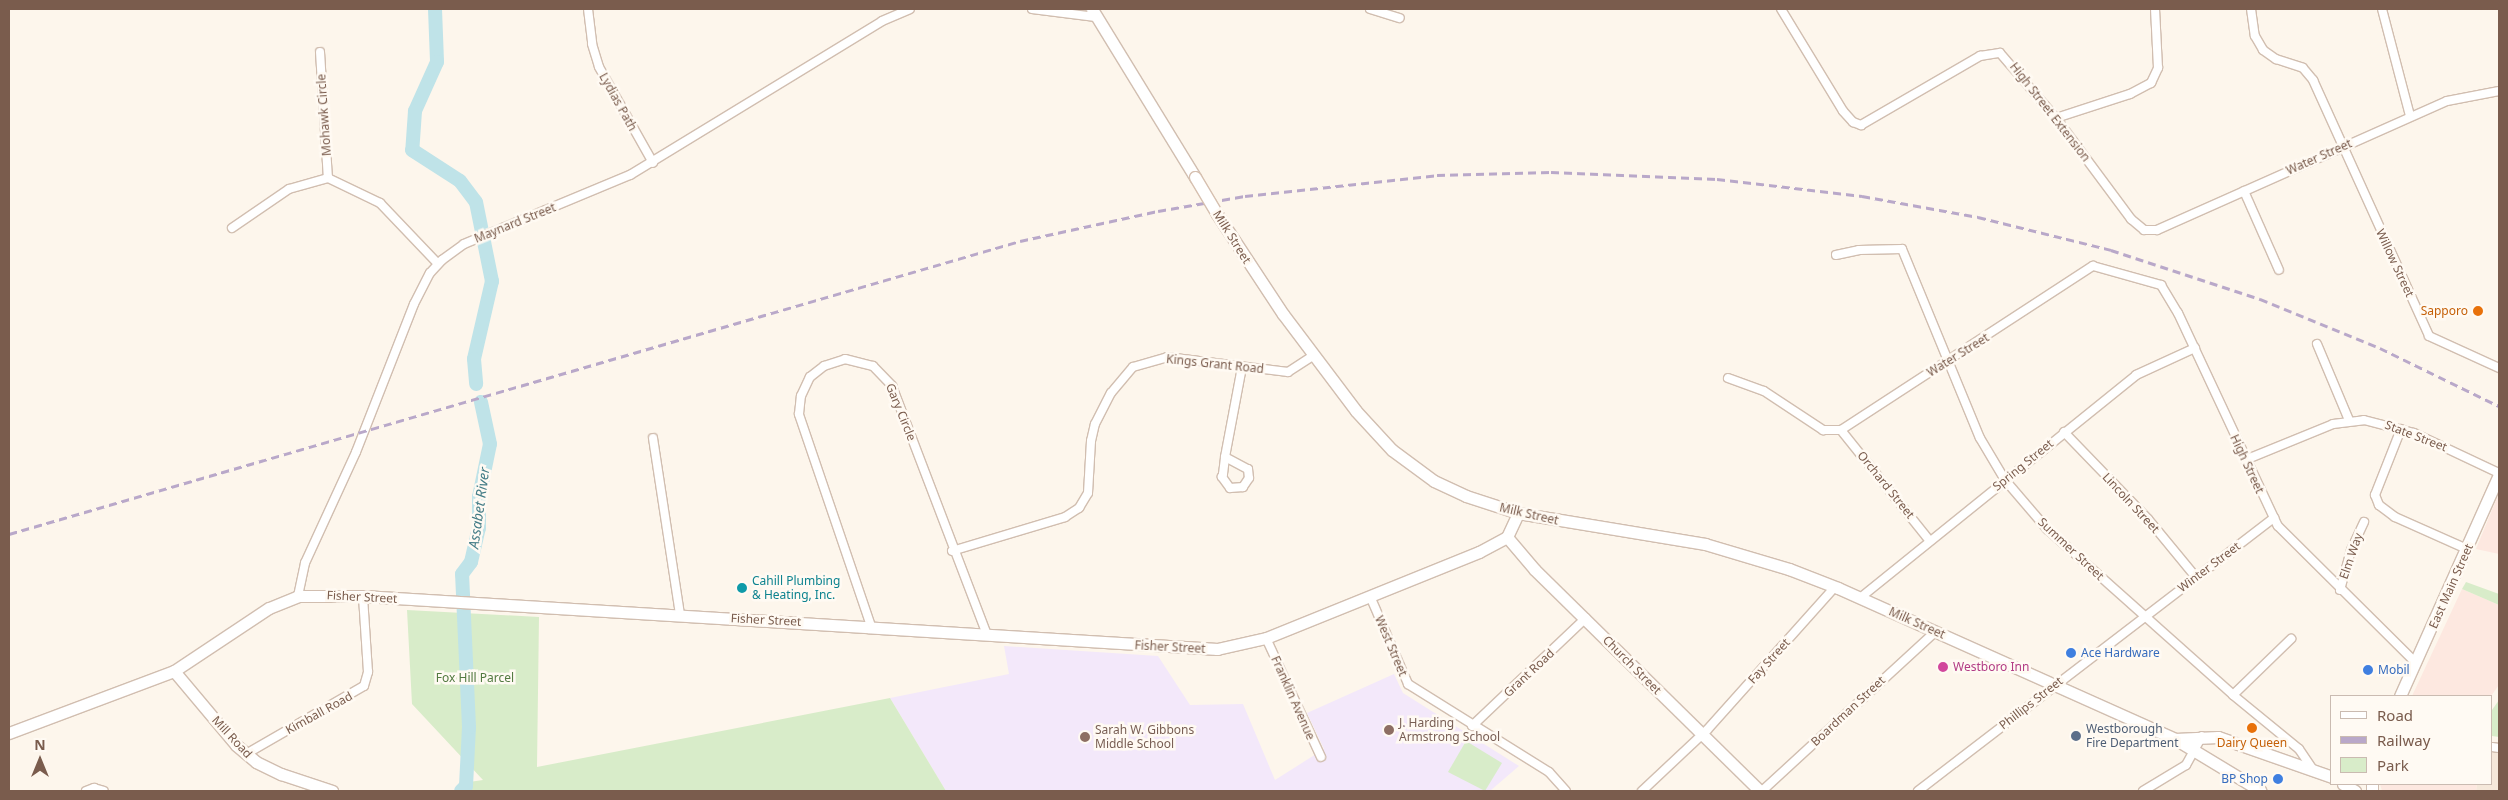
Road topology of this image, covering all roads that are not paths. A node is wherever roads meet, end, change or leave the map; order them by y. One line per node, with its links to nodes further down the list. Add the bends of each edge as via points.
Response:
1 (588, 9): 18 (street, Lydias Path, via 592,44 599,67)
2 (910, 9): 18 (street, Maynard Street, via 882,21)
3 (1032, 9): 10 (street)
4 (1070, 9): 10 (street)
5 (1370, 9): 12 (street)
6 (1781, 9): 16 (street, High Street Extension, via 1843,111 1858,125 1912,98 1980,56 1995,52 2007,58)
7 (2155, 9): 16 (street, via 2158,68 2151,83 2130,94)
8 (2251, 9): 17 (street, Willow Street, via 2254,36 2262,50 2276,59 2303,68 2313,80)
9 (2382, 9): 15 (street)
10 (1061, 12): 11 (street)
11 (1094, 13): 29 (main road, Milk Street, bridge, via 1254,273)
12 (1400, 18)
13 (320, 52): 19 (street, Mohawk Circle)
14 (2499, 92): 15 (street, Water Street, via 2447,101)
15 (2410, 116): 17 (street, Water Street)
16 (2056, 118): 22 (street, High Street Extension)
17 (2341, 147): 20 (street, Water Street); 32 (street, Willow Street, via 2430,336)
18 (653, 163): 24 (street, Maynard Street, via 613,183 458,247)
19 (328, 178): 21 (street, via 290,189); 24 (street, via 380,203)
20 (2244, 191): 22 (street, Water Street, via 2157,230); 26 (street)
21 (232, 228)
22 (2142, 230)
23 (1836, 255): 30 (street, Summer Street, via 1859,250 1902,250)
24 (438, 264): 53 (street, Maynard Street, via 418,296 356,452 304,563)
25 (2099, 268): 28 (street, High Street, via 2161,285); 30 (street, Water Street, via 2093,266)
26 (2280, 270)
27 (2317, 344): 34 (street)
28 (2195, 348): 37 (street, Spring Street, via 2136,375); 40 (street, High Street)
29 (1314, 355): 31 (street, Kings Grant Road, via 1288,372); 43 (main road, Milk Street, via 1368,425 1405,461 1466,496)
30 (1946, 362): 36 (street, Water Street); 42 (street, Summer Street, via 1980,438)
31 (1242, 367): 39 (street); 49 (street, Kings Grant Road, via 1166,357 1133,366 1111,393 1095,424 1090,441 1088,493 1080,508 1065,517)
32 (2499, 368)
33 (1728, 378): 36 (street, via 1764,390 1823,430)
34 (2349, 420): 35 (street, State Street, via 2371,421); 40 (street, State Street)
35 (2401, 429): 41 (street, State Street); 48 (street, via 2375,495 2378,505 2395,517)
36 (1841, 430): 47 (street, Orchard Street)
37 (2064, 432): 42 (street, Spring Street); 50 (street, Lincoln Street, via 2148,519)
38 (654, 438): 57 (street)
39 (1226, 458)
40 (2245, 460): 44 (street, High Street)
41 (2499, 474): 48 (main road, East Main Street)
42 (2005, 480): 47 (street, Spring Street); 58 (street, Summer Street, via 2047,529)
43 (1518, 513): 46 (main road); 51 (main road, Milk Street, via 1722,548)
44 (2274, 518): 50 (street, Winter Street); 52 (street, High Street)
45 (2364, 522): 52 (street, Elm Way, via 2351,550)
46 (1507, 537): 55 (main road, Fisher Street, via 1479,552); 59 (main road, Church Street, via 1535,570)
47 (1930, 541): 56 (street, Spring Street)
48 (2467, 549): 65 (main road, East Main Street)
49 (952, 551): 60 (street, Gary Circle, via 895,393 886,377 873,366 856,360 834,361 818,370 803,390 800,418); 62 (street, Gary Circle)
50 (2196, 576): 58 (street, Winter Street)
51 (1835, 587): 56 (main road, Milk Street); 72 (street, Fay Street)
52 (2340, 590): 65 (street, High Street)
53 (298, 596): 54 (main road, Fisher Street); 66 (main road, Fisher Street, via 269,608)
54 (363, 596): 57 (main road, Fisher Street); 76 (street, Kimball Road, via 368,672 364,686)
55 (1370, 596): 63 (main road, Fisher Street); 70 (street, West Street, via 1404,679 1422,696)
56 (1860, 598): 61 (main road, Milk Street)
57 (680, 615): 60 (main road, Fisher Street)
58 (2144, 616): 67 (street, Phillips Street); 68 (street, Summer Street)
59 (1586, 618): 70 (street, Grant Road); 72 (main road, Church Street)
60 (871, 626): 62 (main road, Fisher Street)
61 (1935, 632): 67 (main road, Milk Street); 85 (street, Boardman Street)
62 (987, 635): 63 (main road, Fisher Street, via 1199,649 1234,646)
63 (1266, 638): 77 (street, Franklin Avenue)
64 (2291, 639): 68 (street)
65 (2416, 663): 69 (main road, East Main Street)
66 (174, 671): 71 (main road, Fisher Street); 76 (main road, Mill Road)
67 (2054, 685): 74 (main road, Milk Street); 86 (street, Phillips Street)
68 (2233, 695): 78 (street, Summer Street, via 2299,749)
69 (2400, 695)
70 (1472, 726): 83 (street, West Street, via 1548,772)
71 (9, 733)
72 (1702, 734): 84 (street, Fay Street); 85 (main road, Church Street)
73 (2202, 736): 74 (main road); 75 (street); 78 (main road, via 2218,738)
74 (2175, 739): 75 (main road, Milk Street)
75 (2196, 752): 87 (street, via 2186,765); 88 (main road, Milk Street)
76 (246, 754): 82 (main road, Mill Road, via 272,771)
77 (1321, 757)
78 (2312, 768): 79 (main road)
79 (2330, 776)
80 (86, 791): 81 (street, via 97,788)
81 (104, 791)
82 (332, 791)
83 (1566, 791)
84 (1642, 791)
85 (1761, 791)
86 (1918, 791)
87 (2143, 791)
88 (2261, 791)

